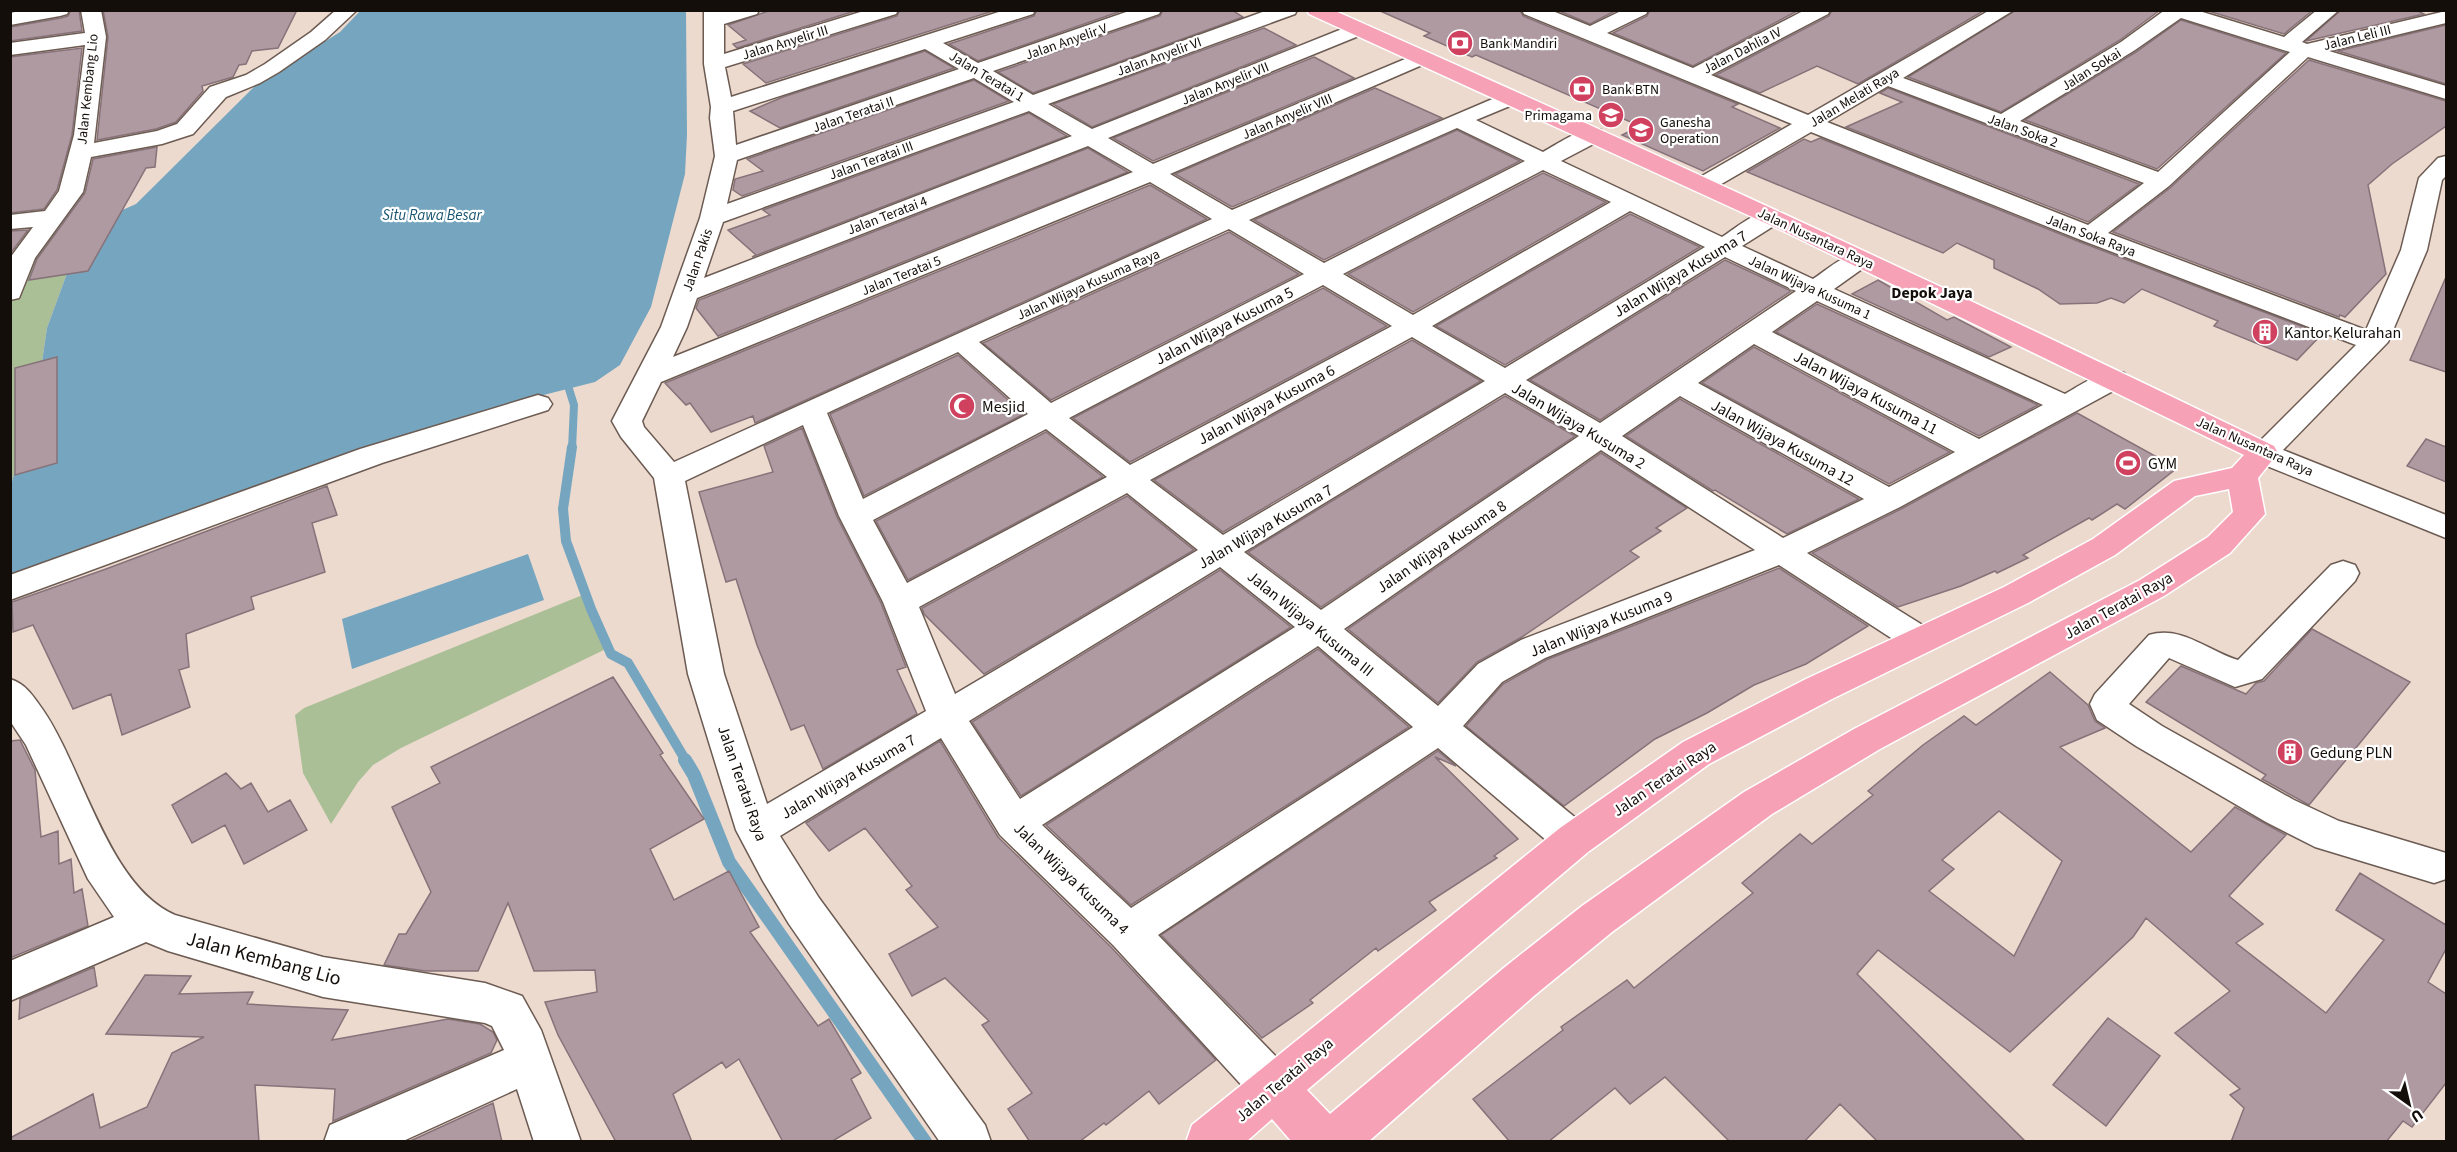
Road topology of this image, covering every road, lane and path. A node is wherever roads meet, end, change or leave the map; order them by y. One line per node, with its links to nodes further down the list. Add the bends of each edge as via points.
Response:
1 (60, 10): 19 (street)
2 (91, 10): 23 (street, Jalan Kembang Lio)
3 (348, 10): 43 (street, via 272,68 218,92 185,129)
4 (750, 10): 17 (street)
5 (889, 10): 28 (street, Jalan Anyelir III)
6 (1026, 10): 24 (street)
7 (1152, 10): 29 (street, Jalan Anyelir V)
8 (1225, 10): 20 (street)
9 (1288, 10): 20 (street, Jalan Anyelir VI)
10 (1316, 10): 21 (highway, Jalan Nusantara Raya)
11 (1531, 10): 22 (street, Jalan Soka Raya)
12 (1639, 10): 22 (street)
13 (1821, 10): 30 (street, Jalan Dahlia IV)
14 (2005, 10): 31 (street, Jalan Melati Raya)
15 (2330, 10): 25 (street)
16 (2177, 11): 25 (street); 39 (street, Jalan Sokai, via 2128,46)
17 (714, 16): 28 (street, Jalan Pakis)
18 (2446, 17): 25 (street, Jalan Leli III)
19 (10, 19)
20 (1253, 23): 36 (street, Jalan Anyelir VI)
21 (1359, 29): 27 (highway, Jalan Nusantara Raya); 42 (street, Jalan Anyelir VII)
22 (1591, 33): 30 (street, Jalan Soka Raya)
23 (96, 37): 26 (street); 43 (street, Jalan Kembang Lio)
24 (929, 43): 29 (street, Jalan Teratai 1); 37 (street, Jalan Teratai 1)
25 (2295, 48): 33 (street); 48 (street)
26 (10, 49)
27 (1422, 58): 35 (highway, Jalan Nusantara Raya); 47 (street, Jalan Anyelir VIII)
28 (714, 64): 37 (street, Jalan Pakis)
29 (980, 71): 36 (street, Jalan Teratai 1); 44 (street, Jalan Teratai II)
30 (1695, 75): 40 (street, Jalan Soka Raya)
31 (1885, 78): 39 (street, Jalan Soka 2); 40 (street, Jalan Melati Raya)
32 (2446, 81): 33 (street)
33 (2423, 86): 34 (street)
34 (2446, 93)
35 (1509, 98): 38 (street, Jalan Wijaya Kusuma Raya); 41 (highway, Jalan Nusantara Raya)
36 (1030, 102): 42 (street, Jalan Teratai 1); 54 (street, Jalan Teratai III)
37 (722, 106): 44 (street, Jalan Pakis)
38 (1457, 120): 45 (street, Jalan Wijaya Kusuma 1); 55 (street, Jalan Wijaya Kusuma Raya)
39 (2002, 122): 48 (street, Jalan Soka 2)
40 (1810, 123): 49 (street, Jalan Melati Raya); 57 (street, Jalan Soka Raya)
41 (1593, 135): 45 (street, Jalan Wijaya Kusuma 5); 49 (highway, Jalan Nusantara Raya)
42 (1090, 137): 47 (street, Jalan Teratai 1); 63 (street, Jalan Teratai 4)
43 (81, 152): 52 (street, Jalan Kembang Lio, via 71,192)
44 (726, 156): 54 (street, Jalan Pakis)
45 (1544, 161): 50 (street, Jalan Wijaya Kusuma 1); 60 (street, Jalan Wijaya Kusuma 5)
46 (2446, 163): 51 (street, via 2431,178)
47 (1152, 173): 55 (street, Jalan Teratai 1); 68 (street, Jalan Teratai 5)
48 (2162, 181): 57 (street)
49 (1703, 185): 53 (highway, Jalan Nusantara Raya)
50 (1629, 202): 58 (street, Jalan Wijaya Kusuma 1); 64 (street, Jalan Wijaya Kusuma 6)
51 (2436, 208): 67 (street)
52 (54, 217): 56 (street); 62 (street, Jalan Kembang Lio, via 23,258)
53 (1771, 217): 58 (street, Jalan Wijaya Kusuma 7); 59 (highway, Jalan Nusantara Raya)
54 (712, 218): 63 (street, Jalan Pakis)
55 (1230, 220): 60 (street, Jalan Wijaya Kusuma 2); 66 (street, Jalan Wijaya Kusuma Raya)
56 (10, 222)
57 (2090, 235): 67 (street, Jalan Soka Raya)
58 (1723, 246): 61 (street, Jalan Wijaya Kusuma 1); 70 (street, Jalan Wijaya Kusuma 7)
59 (1860, 259): 61 (street, Jalan Wijaya Kusuma 8); 69 (highway, Jalan Nusantara Raya)
60 (1325, 273): 64 (street, Jalan Wijaya Kusuma 2); 75 (street, Jalan Wijaya Kusuma 5)
61 (1815, 290): 65 (street, Jalan Wijaya Kusuma 8); 73 (street, Jalan Wijaya Kusuma 1)
62 (10, 292)
63 (685, 294): 68 (street, Jalan Pakis)
64 (1412, 326): 70 (street, Jalan Wijaya Kusuma 2); 80 (street, Jalan Wijaya Kusuma 6)
65 (1752, 332): 71 (street, Jalan Wijaya Kusuma 8); 77 (street, Jalan Wijaya Kusuma 11)
66 (961, 341): 74 (street, Jalan Wijaya Kusuma Raya); 75 (street, Jalan Wijaya Kusuma III)
67 (2374, 342): 78 (street)
68 (650, 376): 79 (street, Jalan Pakis, via 627,421)
69 (2114, 379): 73 (street, Jalan Wijaya Kusuma 9); 78 (highway, Jalan Nusantara Raya)
70 (1504, 380): 76 (street, Jalan Wijaya Kusuma 2); 84 (street, Jalan Wijaya Kusuma 7)
71 (1678, 383): 76 (street, Jalan Wijaya Kusuma 8); 81 (street, Jalan Wijaya Kusuma 12)
72 (538, 404): 87 (street, via 371,456)
73 (2066, 405): 77 (street, Jalan Wijaya Kusuma 9)
74 (811, 409): 79 (street, Jalan Wijaya Kusuma Raya); 82 (street, Jalan Wijaya Kusuma 4)
75 (1048, 416): 80 (street, Jalan Wijaya Kusuma III); 82 (street, Jalan Wijaya Kusuma 5)
76 (1602, 437): 85 (street, Jalan Wijaya Kusuma 2); 89 (street, Jalan Wijaya Kusuma 8)
77 (1979, 452): 81 (street, Jalan Wijaya Kusuma 9)
78 (2252, 464): 83 (street, Jalan Nusantara Raya); 90 (highway, Jalan Teratai Raya, via 2185,488 2104,547); 108 (highway, Jalan Teratai Raya, via 2249,514 2219,544 2152,588 1867,739 1758,803 1597,919)
79 (669, 476): 95 (street, Jalan Teratai Raya, via 706,674)
80 (1127, 478): 84 (street, Jalan Wijaya Kusuma III); 88 (street, Jalan Wijaya Kusuma 6)
81 (1889, 500): 85 (street, Jalan Wijaya Kusuma 9)
82 (855, 516): 88 (street, Jalan Wijaya Kusuma 4)
83 (2446, 527)
84 (1221, 551): 89 (street, Jalan Wijaya Kusuma III); 92 (street, Jalan Wijaya Kusuma 7)
85 (1781, 552): 90 (street, Jalan Wijaya Kusuma 2); 93 (street, Jalan Wijaya Kusuma 9, via 1533,649 1490,672)
86 (2343, 573): 97 (street, via 2250,670 2235,674 2162,644 2108,704 2110,710 2150,736 2280,811 2329,835)
87 (10, 588)
88 (900, 602): 92 (street, Jalan Wijaya Kusuma 4)
89 (1320, 628): 93 (street, Jalan Wijaya Kusuma III); 94 (street, Jalan Wijaya Kusuma 8)
90 (1920, 640): 96 (highway, Jalan Teratai Raya, via 1696,753)
91 (17, 713): 98 (street, Jalan Kembang Lio, via 48,751 94,854 125,899)
92 (947, 718): 94 (street, Jalan Wijaya Kusuma 4); 95 (street, Jalan Wijaya Kusuma 7)
93 (1440, 728): 96 (street, Jalan Wijaya Kusuma III); 99 (street, Jalan Wijaya Kusuma 9)
94 (1014, 823): 99 (street, Jalan Wijaya Kusuma 4)
95 (756, 830): 105 (street, Jalan Teratai Raya, via 835,956)
96 (1574, 840): 102 (highway, Jalan Teratai Raya)
97 (2434, 866)
98 (147, 922): 100 (street); 101 (street, Jalan Kembang Lio, via 168,932 323,977 496,1006 507,1010)
99 (1128, 932): 102 (street, Jalan Wijaya Kusuma 4)
100 (10, 982)
101 (530, 1061): 103 (street); 104 (street, Jalan Kembang Lio)
102 (1274, 1087): 106 (highway, Jalan Teratai Raya); 107 (highway)
103 (347, 1142)
104 (558, 1142)
105 (968, 1142)
106 (1209, 1142)
107 (1324, 1142)
108 (1332, 1142)

